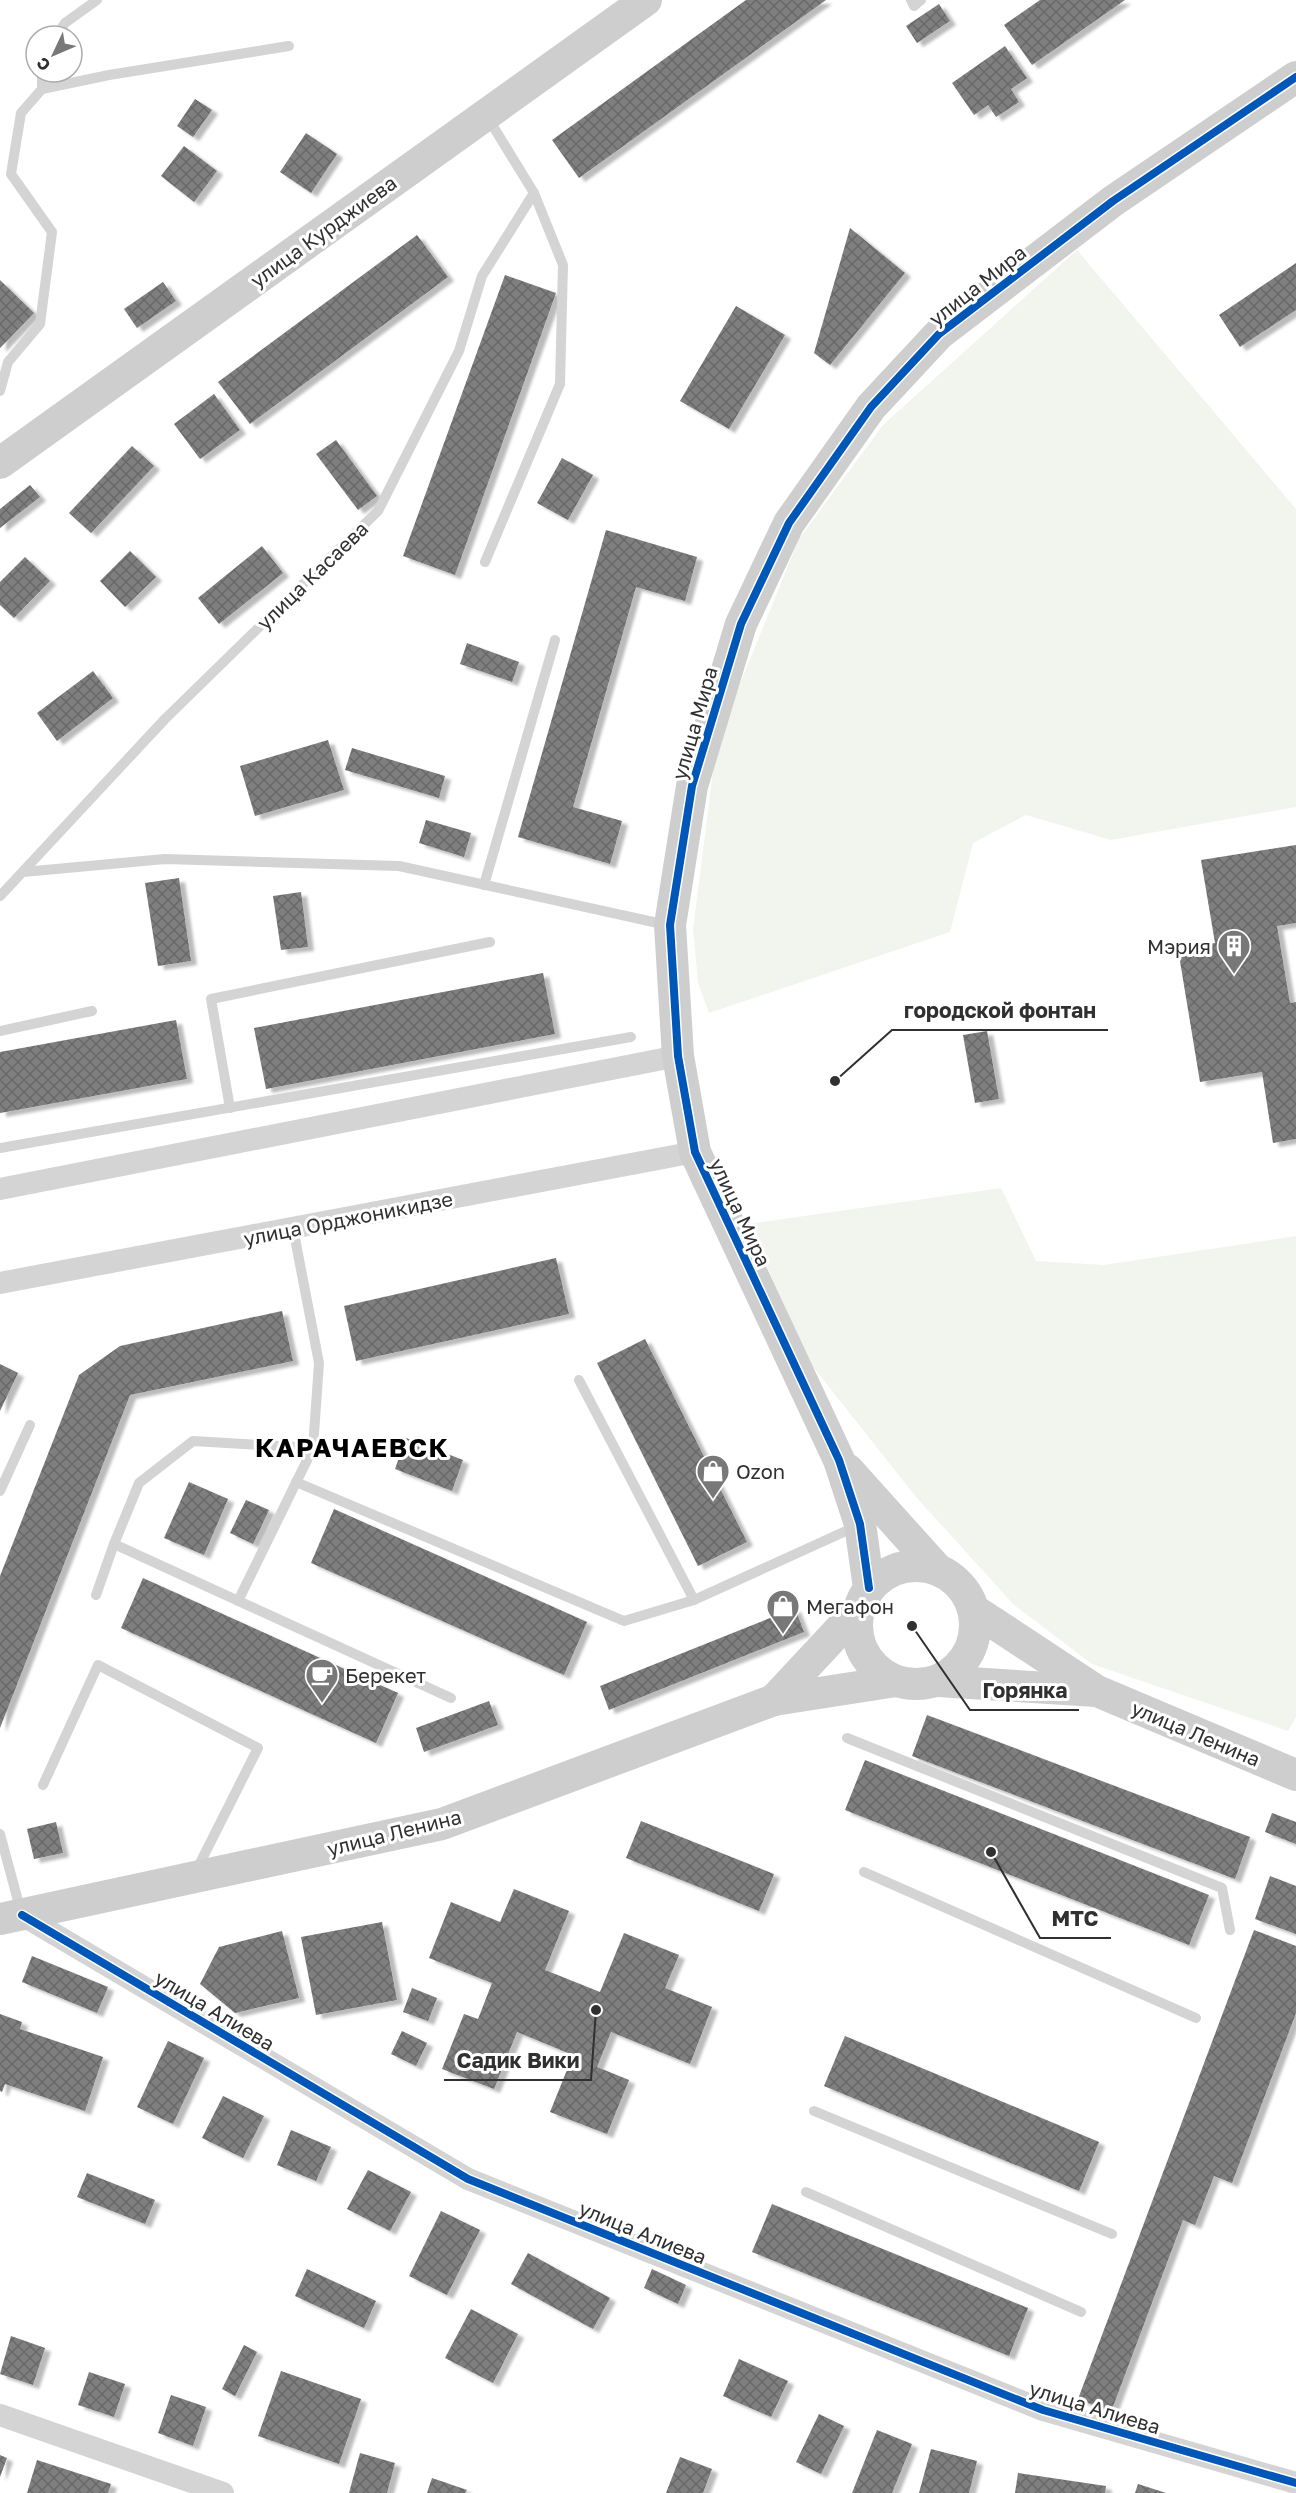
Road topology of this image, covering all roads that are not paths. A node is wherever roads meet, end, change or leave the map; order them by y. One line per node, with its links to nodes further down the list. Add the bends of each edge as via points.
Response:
1 (97, 0): 5 (lane)
2 (646, 0): 10 (street, улица Курджиева)
3 (911, 0): 4 (lane, via 914,6)
4 (921, 0)
5 (63, 24)
6 (289, 46): 9 (lane)
7 (1296, 77): 19 (street, улица Мира, via 1113,201 939,334 871,407 789,523 741,624 692,786)
8 (42, 84): 9 (lane)
9 (42, 88): 12 (lane, via 21,114 11,174 52,232 42,312 40,324 8,362)
10 (486, 115): 11 (lane); 13 (street, улица Курджиева)
11 (534, 193): 14 (lane, via 562,265 560,384); 16 (lane, улица Касаева, via 482,276 459,351 378,511 165,719)
12 (0, 391)
13 (0, 463)
14 (485, 562)
15 (555, 640): 17 (lane)
16 (23, 872): 17 (lane, via 165,859 399,866); 18 (lane, улица Касаева)
17 (484, 885): 19 (lane)
18 (0, 896)
19 (670, 925): 24 (street, улица Мира)
20 (490, 942): 25 (lane, via 211,999)
21 (92, 1011): 22 (lane)
22 (0, 1030)
23 (631, 1037): 25 (lane)
24 (678, 1056): 27 (street, улица Мира); 28 (street)
25 (230, 1108): 26 (lane)
26 (0, 1148)
27 (695, 1152): 29 (street, улица Орджоникидзе); 34 (street, улица Мира)
28 (0, 1189)
29 (293, 1228): 30 (street, улица Орджоникидзе); 33 (lane, via 319,1363)
30 (0, 1283)
31 (579, 1380): 42 (lane)
32 (30, 1425): 36 (lane)
33 (313, 1448): 35 (lane); 38 (lane, via 193,1441 139,1483)
34 (839, 1460): 37 (street, улица Мира); 39 (street, улица Мира)
35 (296, 1482): 42 (lane, via 624,1621); 43 (lane)
36 (0, 1491)
37 (860, 1524): 41 (street, улица Мира); 42 (lane)
38 (114, 1544): 40 (lane); 43 (lane)
39 (938, 1570): 41 (street, via 919,1565 884,1574); 44 (street, via 965,1591)
40 (96, 1595)
41 (863, 1599): 46 (street, via 856,1631 862,1652 878,1671); 49 (street, улица Ленина)
42 (694, 1600)
43 (238, 1601): 48 (lane)
44 (974, 1610): 45 (street, via 970,1651 958,1668); 47 (street, улица Ленина)
45 (938, 1681): 46 (street, via 917,1685); 47 (street, улица Ленина)
46 (896, 1682): 49 (street, улица Ленина)
47 (1097, 1691): 51 (street, улица Ленина)
48 (451, 1698)
49 (774, 1700): 55 (street, улица Ленина, via 442,1824)
50 (847, 1738): 57 (lane, via 1222,1888)
51 (1296, 1775)
52 (43, 1785): 55 (lane, via 98,1665 258,1748)
53 (0, 1834): 56 (lane)
54 (864, 1872): 58 (lane)
55 (193, 1878): 56 (street, улица Ленина)
56 (11, 1917): 64 (street, улица Алиева, via 468,2179 1042,2410)
57 (1230, 1930)
58 (1196, 2018)
59 (814, 2111): 61 (lane)
60 (806, 2192): 62 (lane)
61 (1112, 2234)
62 (1081, 2312)
63 (0, 2415): 65 (street)
64 (1296, 2483)
65 (223, 2493)

